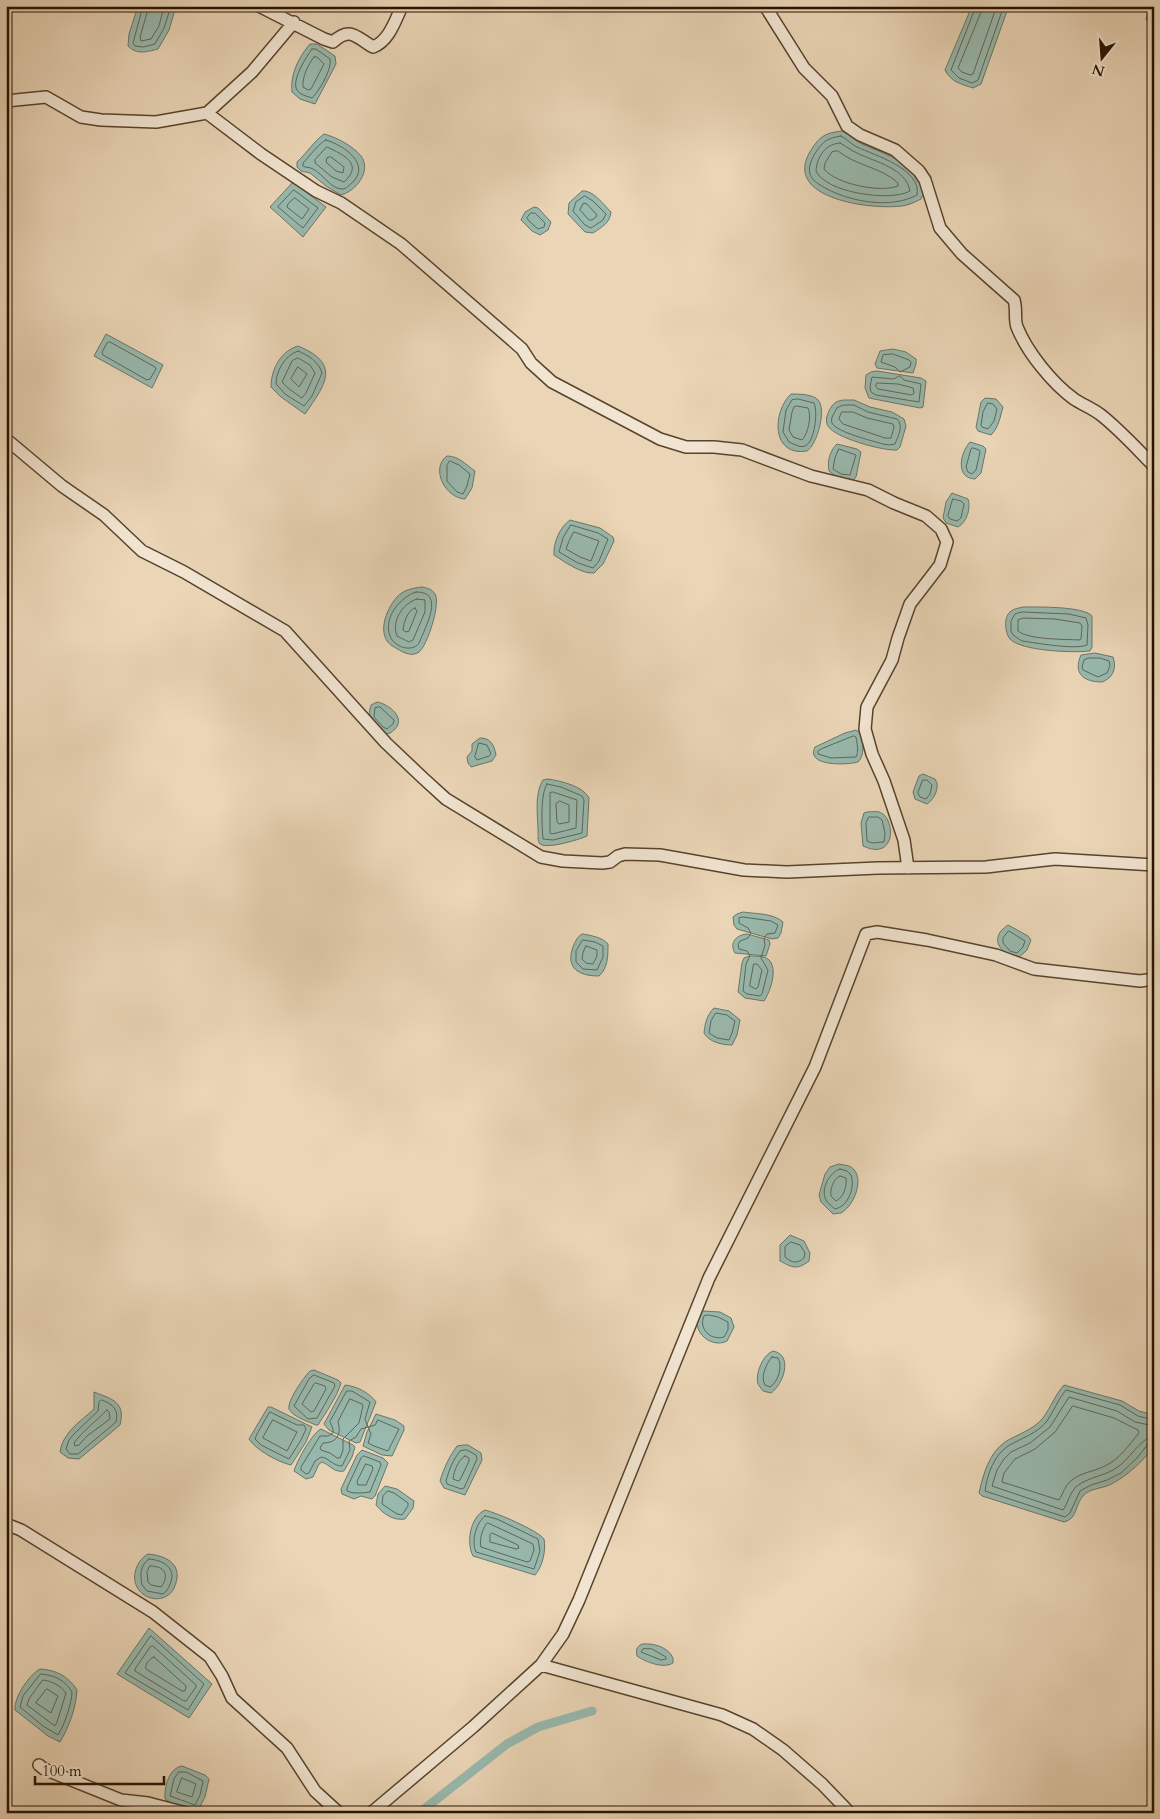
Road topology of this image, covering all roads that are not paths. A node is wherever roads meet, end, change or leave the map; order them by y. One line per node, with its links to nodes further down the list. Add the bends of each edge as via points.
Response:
1 (259, 6): 4 (street)
2 (402, 6): 4 (street, via 382,44 373,47 349,33 342,34 333,42)
3 (764, 6): 8 (street, via 804,68 832,96 848,126 860,135 895,150 919,170 940,228 962,254 1014,300 1016,325 1032,355 1064,392 1106,419)
4 (294, 22): 6 (street, via 252,72)
5 (6, 101): 6 (street, via 46,97 82,118 101,120 156,122)
6 (208, 113): 10 (street, via 261,154 401,244 522,349 531,363 552,382 660,439 686,447 742,450 811,476 868,490 926,516 941,529 947,542 940,564 910,604 892,660 867,708 865,729 904,840)
7 (6, 439): 10 (street, via 62,486 104,515 142,551 285,631 386,743 446,799 541,857 602,863 624,854 660,854 744,870 787,872)
8 (1154, 466)
9 (1154, 865): 10 (street, via 1055,859 986,867)
10 (908, 868)
11 (1154, 979): 15 (street, via 1140,981 1034,969 996,955 927,940 877,932 866,934 815,1067 709,1278 580,1600 563,1634)
12 (6, 1524): 13 (street)
13 (21, 1530): 14 (street); 18 (street, via 153,1612 210,1657 232,1698 287,1748 315,1791)
14 (6, 1531)
15 (541, 1665): 19 (street); 20 (street, via 722,1715 754,1729 822,1784)
16 (39, 1765): 17 (street, via 121,1800)
17 (186, 1813)
18 (339, 1813)
19 (371, 1813)
20 (850, 1813)

